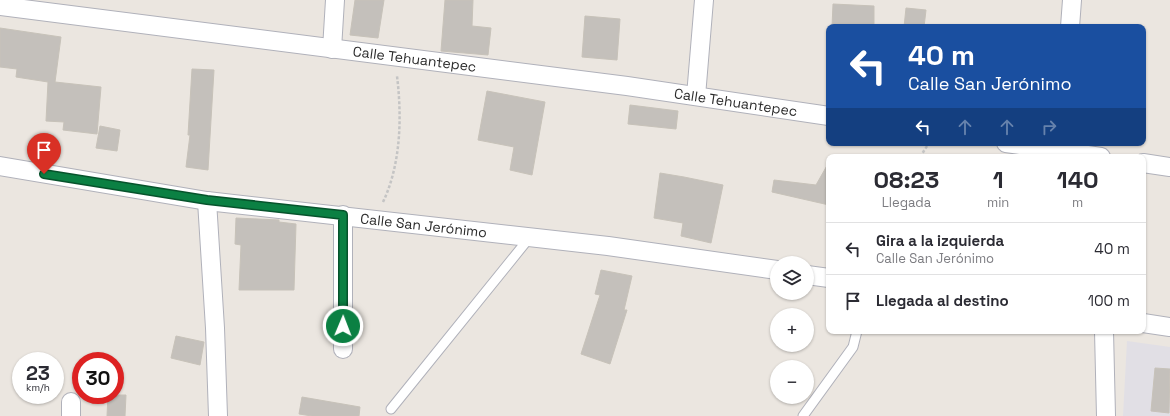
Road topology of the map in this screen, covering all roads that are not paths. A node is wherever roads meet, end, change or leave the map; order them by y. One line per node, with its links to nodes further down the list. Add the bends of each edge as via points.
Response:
1 (335, 0): 6 (street)
2 (704, 0): 7 (street)
3 (1072, 0): 5 (street)
4 (0, 6): 6 (street, Calle Tehuantepec)
5 (1070, 24)
6 (332, 49): 7 (street, Calle Tehuantepec)
7 (696, 96): 8 (street, Calle Tehuantepec)
8 (826, 116)
9 (1049, 146): 10 (street)
10 (1063, 147): 11 (street)
11 (1089, 154)
12 (1146, 163): 14 (street)
13 (0, 166): 15 (street, Calle San Jerónimo)
14 (1170, 167)
15 (207, 200): 16 (street, Calle San Jerónimo); 27 (street)
16 (343, 215): 17 (street, Calle San Jerónimo); 25 (street)
17 (530, 237): 18 (street, Calle San Jerónimo); 26 (lane)
18 (770, 269)
19 (814, 275): 20 (street)
20 (826, 277)
21 (1146, 323): 22 (street)
22 (1170, 327)
23 (856, 334): 28 (lane, via 853,347)
24 (1104, 334): 29 (street)
25 (343, 349)
26 (390, 409)
27 (218, 416)
28 (803, 416)
29 (1106, 416)

